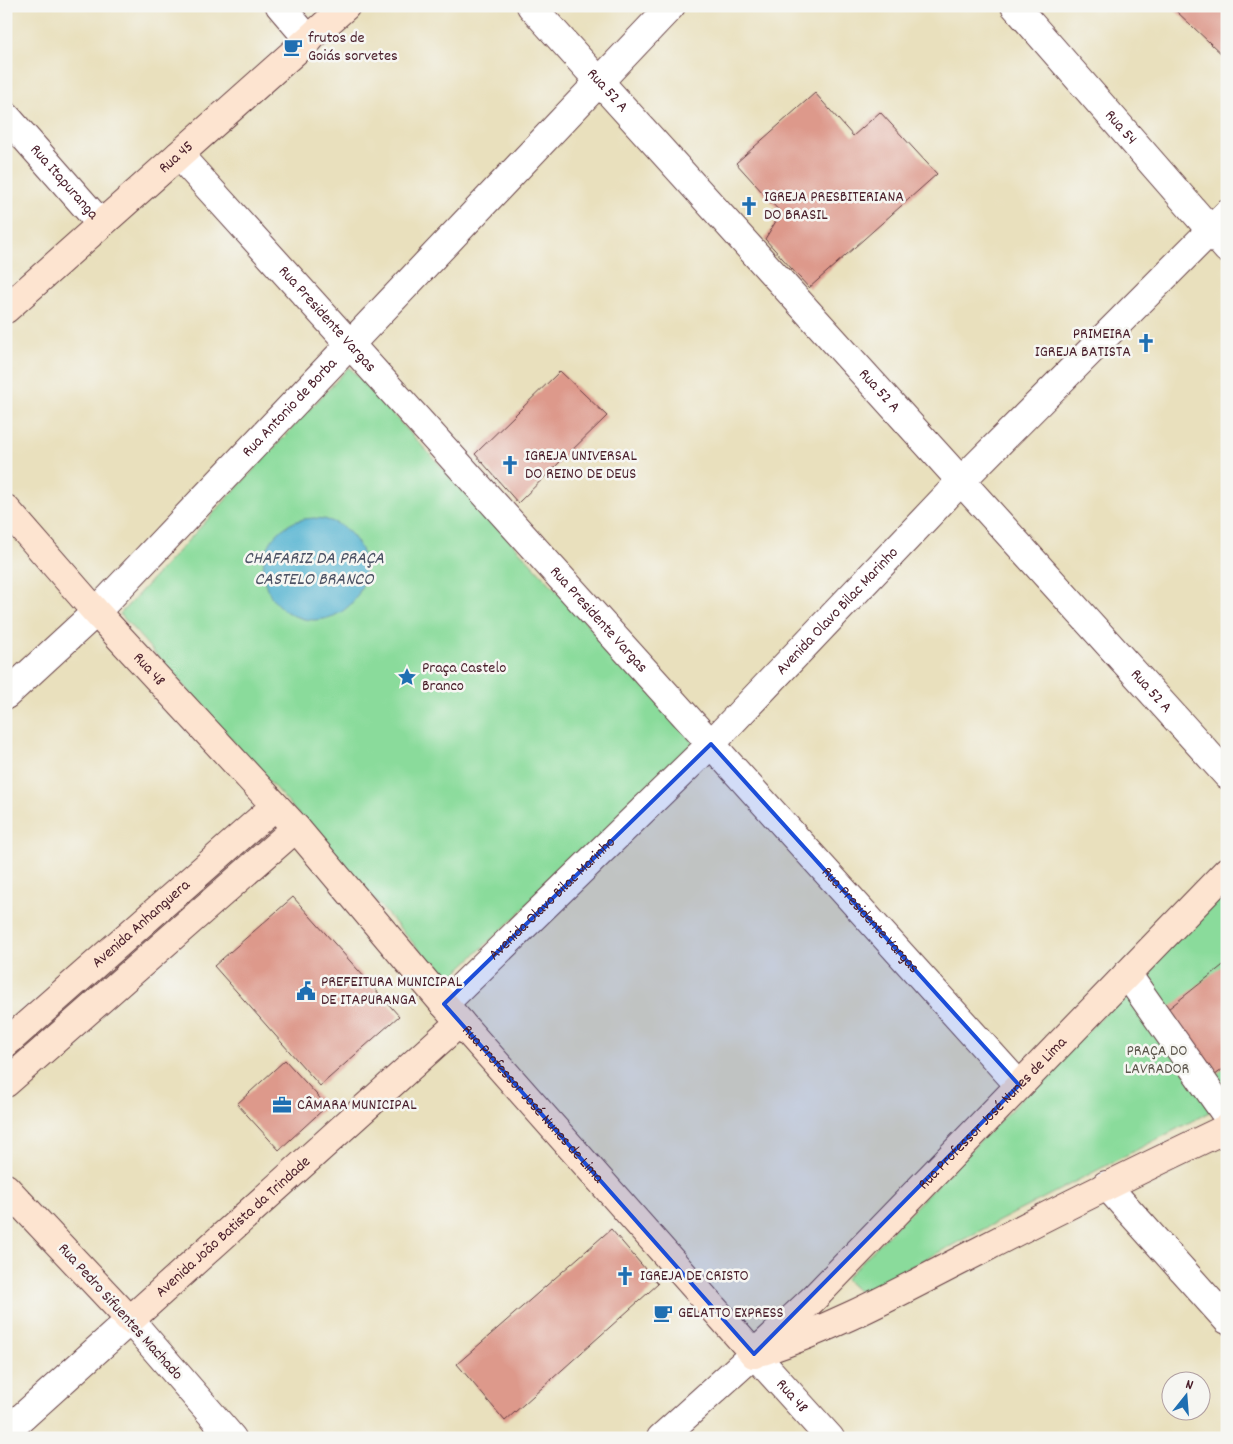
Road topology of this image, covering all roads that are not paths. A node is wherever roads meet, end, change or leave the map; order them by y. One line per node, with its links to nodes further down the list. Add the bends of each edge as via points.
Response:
1 (280, 6): 6 (street)
2 (346, 6): 6 (main road, Rua 45)
3 (531, 6): 7 (street, Rua 52 A)
4 (671, 6): 7 (street, Rua Antonio de Borba)
5 (1015, 6): 11 (street, Rua 54)
6 (309, 40): 9 (main road, Rua 45)
7 (600, 82): 13 (street, Rua Antonio de Borba); 14 (street, Rua 52 A)
8 (6, 116): 10 (street, Rua Itapuranga)
9 (180, 155): 10 (main road, Rua 45); 13 (street, Rua Presidente Vargas)
10 (101, 224): 12 (main road, Rua 45)
11 (1221, 231): 14 (street, Avenida Olavo Bilac Marinho)
12 (6, 309)
13 (350, 344): 16 (street, Rua Antonio de Borba); 18 (street, Rua Presidente Vargas)
14 (961, 481): 18 (street, Avenida Olavo Bilac Marinho); 19 (street, Rua 52 A)
15 (6, 509): 16 (main road, Rua 48)
16 (96, 612): 17 (street, Rua Antonio de Borba); 20 (main road, Rua 48)
17 (6, 694)
18 (710, 744): 24 (street, Avenida Olavo Bilac Marinho); 27 (street, Rua Presidente Vargas)
19 (1227, 775)
20 (275, 806): 21 (main road, Rua 48); 25 (main road, Avenida Anhanguera)
21 (296, 828): 24 (main road, Rua Professor José Nunes de Lima); 26 (main road)
22 (1227, 871): 23 (main road, Rua Professor José Nunes de Lima)
23 (1127, 974): 27 (main road, Rua Professor José Nunes de Lima); 28 (street)
24 (452, 1013): 32 (main road, Avenida João Batista da Trindade); 34 (main road, Rua Professor José Nunes de Lima)
25 (6, 1043)
26 (6, 1083)
27 (1019, 1085): 34 (main road, Rua Professor José Nunes de Lima, via 813,1299)
28 (1227, 1116)
29 (1227, 1128): 30 (main road)
30 (1106, 1185): 33 (street); 34 (main road, via 847,1319)
31 (6, 1188): 32 (main road, Rua Pedro Sifuentes Machado)
32 (130, 1320): 35 (street, Avenida João Batista da Trindade); 36 (street, Rua Pedro Sifuentes Machado)
33 (1227, 1320)
34 (754, 1354): 37 (street, Rua Professor José Nunes de Lima); 38 (street, Rua 48)
35 (6, 1432)
36 (232, 1438)
37 (661, 1438)
38 (830, 1438)

